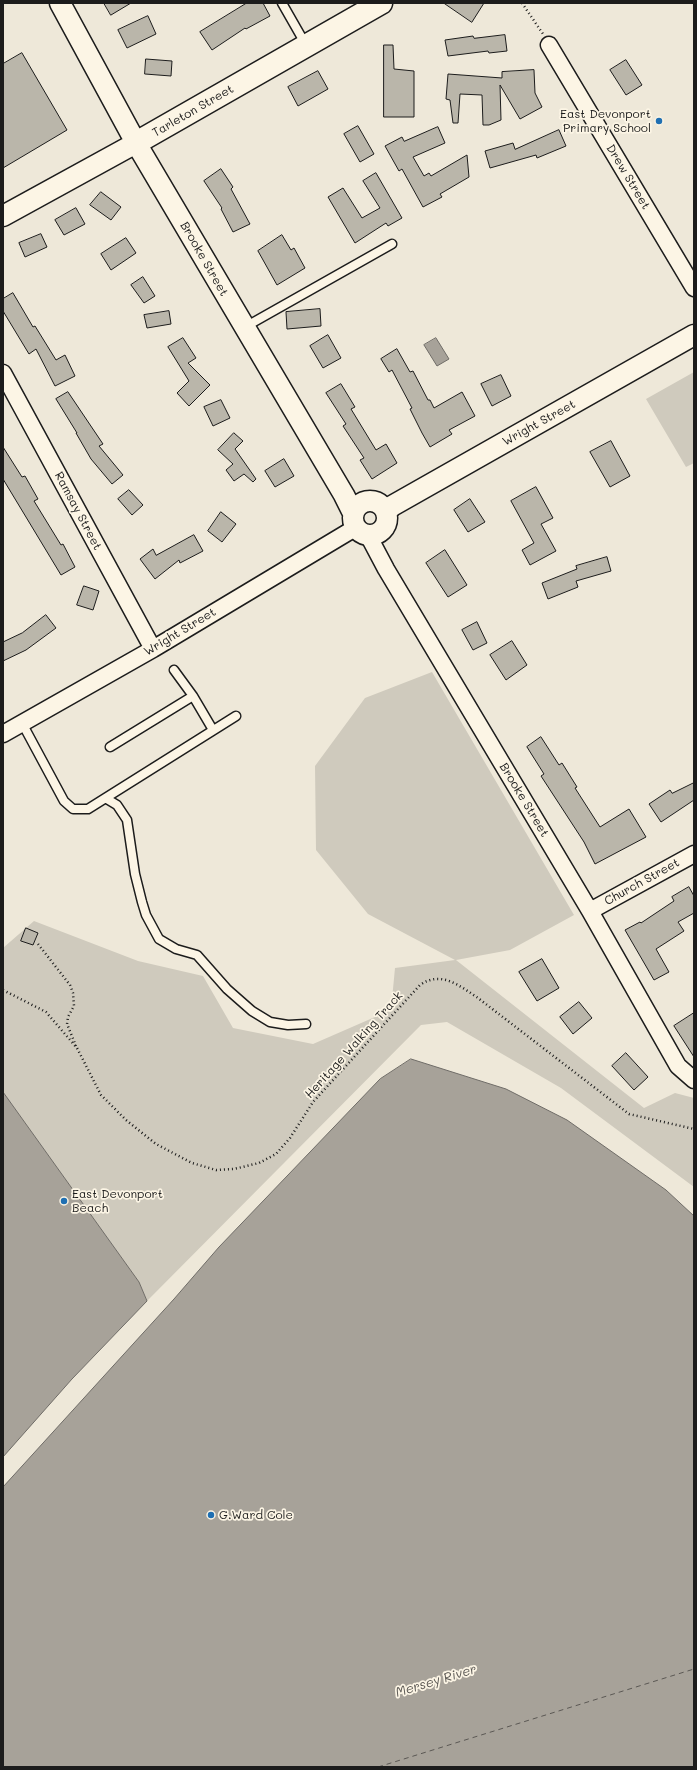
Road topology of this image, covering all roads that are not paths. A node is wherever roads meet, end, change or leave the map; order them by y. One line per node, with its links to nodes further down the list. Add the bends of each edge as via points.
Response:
1 (60, 3): 6 (street, Brooke Street)
2 (282, 3): 5 (lane)
3 (381, 3): 5 (main road, Tarleton Street)
4 (549, 45): 9 (street, Drew Street)
5 (306, 46): 6 (main road, Tarleton Street)
6 (136, 143): 7 (street, Tarleton Street); 10 (street, Brooke Street)
7 (3, 216)
8 (392, 244): 10 (lane)
9 (694, 288)
10 (245, 328): 14 (street, Brooke Street, via 344,495)
11 (694, 335): 13 (street, Wright Street, via 392,506)
12 (3, 373): 15 (street, Ramsay Street)
13 (386, 512): 14 (street, via 384,528 379,532); 14 (street, via 380,504 369,501 360,504)
14 (359, 525): 15 (street, Wright Street); 25 (street, Brooke Street)
15 (152, 649): 19 (street, Wright Street)
16 (174, 670): 17 (lane)
17 (193, 696): 20 (lane); 22 (lane)
18 (236, 716): 20 (lane)
19 (22, 723): 21 (street, Wright Street); 23 (lane, via 64,801 74,809 88,809)
20 (213, 730): 23 (lane)
21 (3, 734)
22 (110, 747)
23 (107, 799): 26 (lane, via 117,805 127,820 142,902 159,939 176,949 197,955 227,989 252,1011 270,1022)
24 (694, 854): 25 (street, Church Street)
25 (590, 911): 27 (street, Brooke Street, via 678,1066)
26 (306, 1024)
27 (694, 1080)

